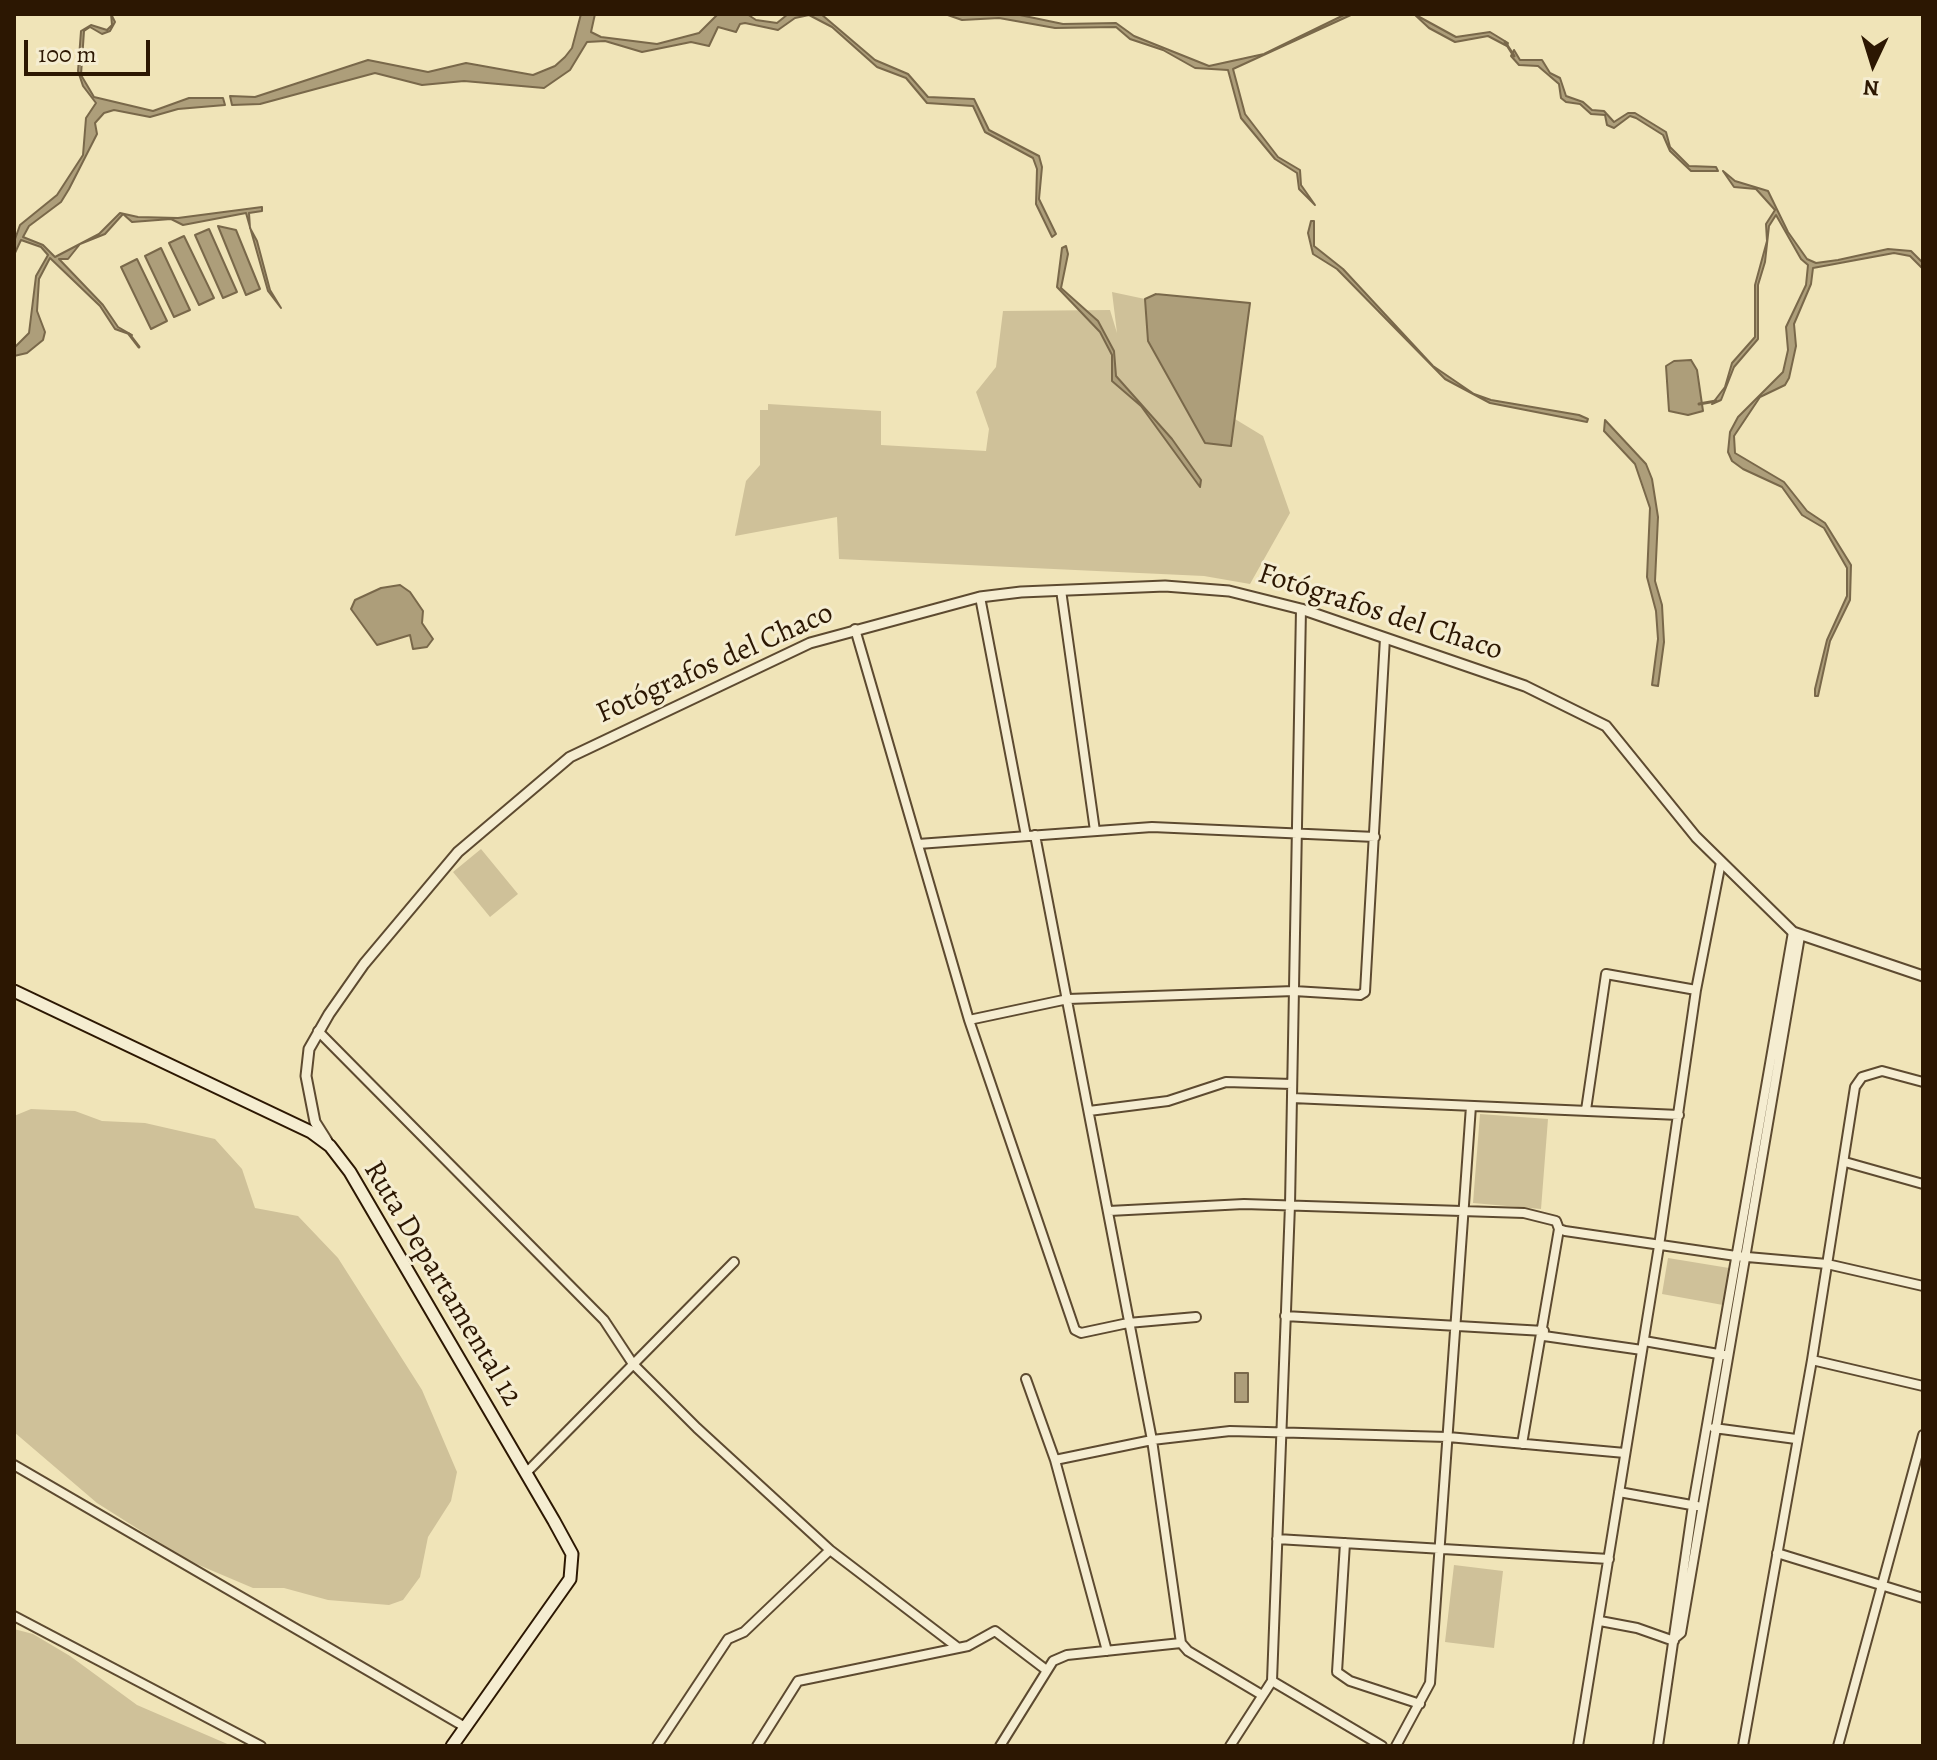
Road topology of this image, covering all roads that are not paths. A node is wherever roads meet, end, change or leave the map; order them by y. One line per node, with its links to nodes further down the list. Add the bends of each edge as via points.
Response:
1 (1061, 590): 2 (street, Fotógrafos del Chaco); 3 (street, Fotógrafos del Chaco, via 1165,586 1229,591); 6 (street)
2 (980, 597): 4 (street, Fotógrafos del Chaco); 8 (street)
3 (1301, 609): 5 (street, Fotógrafos del Chaco); 7 (street)
4 (855, 629): 10 (street); 19 (street, Fotógrafos del Chaco, via 779,656 570,757 458,852 364,964)
5 (1385, 638): 9 (street); 11 (street, Fotógrafos del Chaco, via 1525,686 1606,726)
6 (1095, 831): 7 (street, via 1152,827); 8 (street)
7 (1297, 834): 9 (street); 16 (street)
8 (1030, 835): 10 (street); 17 (street)
9 (1375, 837): 16 (street, via 1365,992)
10 (918, 844): 18 (street)
11 (1721, 862): 12 (street, Fotógrafos del Chaco); 14 (street)
12 (1796, 934): 13 (street, Fotógrafos del Chaco); 35 (street)
13 (1923, 976)
14 (1696, 990): 24 (street, via 1606,974); 26 (street)
15 (14, 991): 27 (main road, Ruta Departamental 12, via 311,1132)
16 (1294, 991): 17 (street); 21 (street)
17 (1068, 999): 18 (street); 25 (street)
18 (969, 1020): 41 (street, via 1075,1330)
19 (318, 1031): 27 (street, Fotógrafos del Chaco, via 309,1049 306,1076 315,1122); 47 (street, via 604,1320)
20 (1923, 1082): 28 (street, via 1882,1071 1857,1081)
21 (1292, 1084): 22 (street); 25 (street, via 1226,1082 1168,1101)
22 (1292, 1098): 23 (street); 30 (street)
23 (1471, 1106): 24 (street); 32 (street)
24 (1586, 1110): 26 (street)
25 (1089, 1111): 31 (street)
26 (1679, 1115): 34 (street)
27 (330, 1146): 60 (main road, Ruta Departamental 12)
28 (1845, 1162): 29 (street); 37 (street)
29 (1923, 1184)
30 (1290, 1205): 31 (street); 32 (street); 39 (street)
31 (1109, 1211): 41 (street)
32 (1464, 1212): 33 (street, via 1541,1216 1556,1221); 42 (street)
33 (1559, 1229): 34 (street); 43 (street)
34 (1659, 1246): 35 (street); 44 (street)
35 (1741, 1256): 37 (street); 45 (street)
36 (734, 1262): 47 (street)
37 (1827, 1264): 38 (street); 46 (street)
38 (1923, 1286)
39 (1285, 1316): 42 (street); 51 (street)
40 (1196, 1317): 41 (street)
41 (1128, 1323): 55 (street)
42 (1456, 1326): 43 (street); 53 (street)
43 (1544, 1333): 44 (street); 56 (street)
44 (1643, 1345): 45 (street); 57 (street)
45 (1724, 1355): 50 (street)
46 (1812, 1360): 49 (street); 54 (street)
47 (633, 1364): 60 (street); 66 (street)
48 (1026, 1379): 58 (street)
49 (1923, 1386)
50 (1712, 1428): 54 (street); 62 (street)
51 (1279, 1432): 53 (street); 55 (street, via 1230,1431); 63 (street)
52 (1923, 1435): 69 (street)
53 (1448, 1437): 56 (street); 65 (street)
54 (1796, 1439): 67 (street)
55 (1152, 1440): 58 (street); 74 (street)
56 (1522, 1444): 57 (street)
57 (1625, 1453): 61 (street)
58 (1055, 1460): 76 (street)
59 (14, 1465): 81 (street)
60 (526, 1473): 81 (main road, Ruta Departamental 12, via 574,1566)
61 (1619, 1492): 62 (street); 68 (street)
62 (1697, 1506): 73 (street, via 1681,1633)
63 (1277, 1539): 64 (street); 78 (street)
64 (1345, 1543): 65 (street); 80 (street, via 1337,1672)
65 (1439, 1548): 68 (street); 80 (street, via 1430,1683)
66 (830, 1550): 75 (street); 84 (street, via 744,1632 728,1639)
67 (1777, 1553): 69 (street); 92 (street)
68 (1609, 1559): 72 (street)
69 (1882, 1585): 70 (street); 93 (street)
70 (1923, 1598)
71 (14, 1616): 82 (street)
72 (1600, 1621): 73 (street); 90 (street)
73 (1675, 1640): 91 (street)
74 (1181, 1643): 76 (street); 79 (street)
75 (957, 1647): 77 (street, via 995,1631); 85 (street, via 798,1681)
76 (1107, 1651): 77 (street, via 1067,1655)
77 (1045, 1669): 86 (street)
78 (1272, 1681): 79 (street); 88 (street)
79 (1262, 1695): 87 (street)
80 (1420, 1704): 89 (street)
81 (465, 1727): 83 (main road, Ruta Departamental 12)
82 (261, 1746)
83 (452, 1746)
84 (657, 1746)
85 (757, 1746)
86 (1000, 1746)
87 (1230, 1746)
88 (1382, 1746)
89 (1396, 1746)
90 (1578, 1746)
91 (1658, 1746)
92 (1743, 1746)
93 (1838, 1746)

